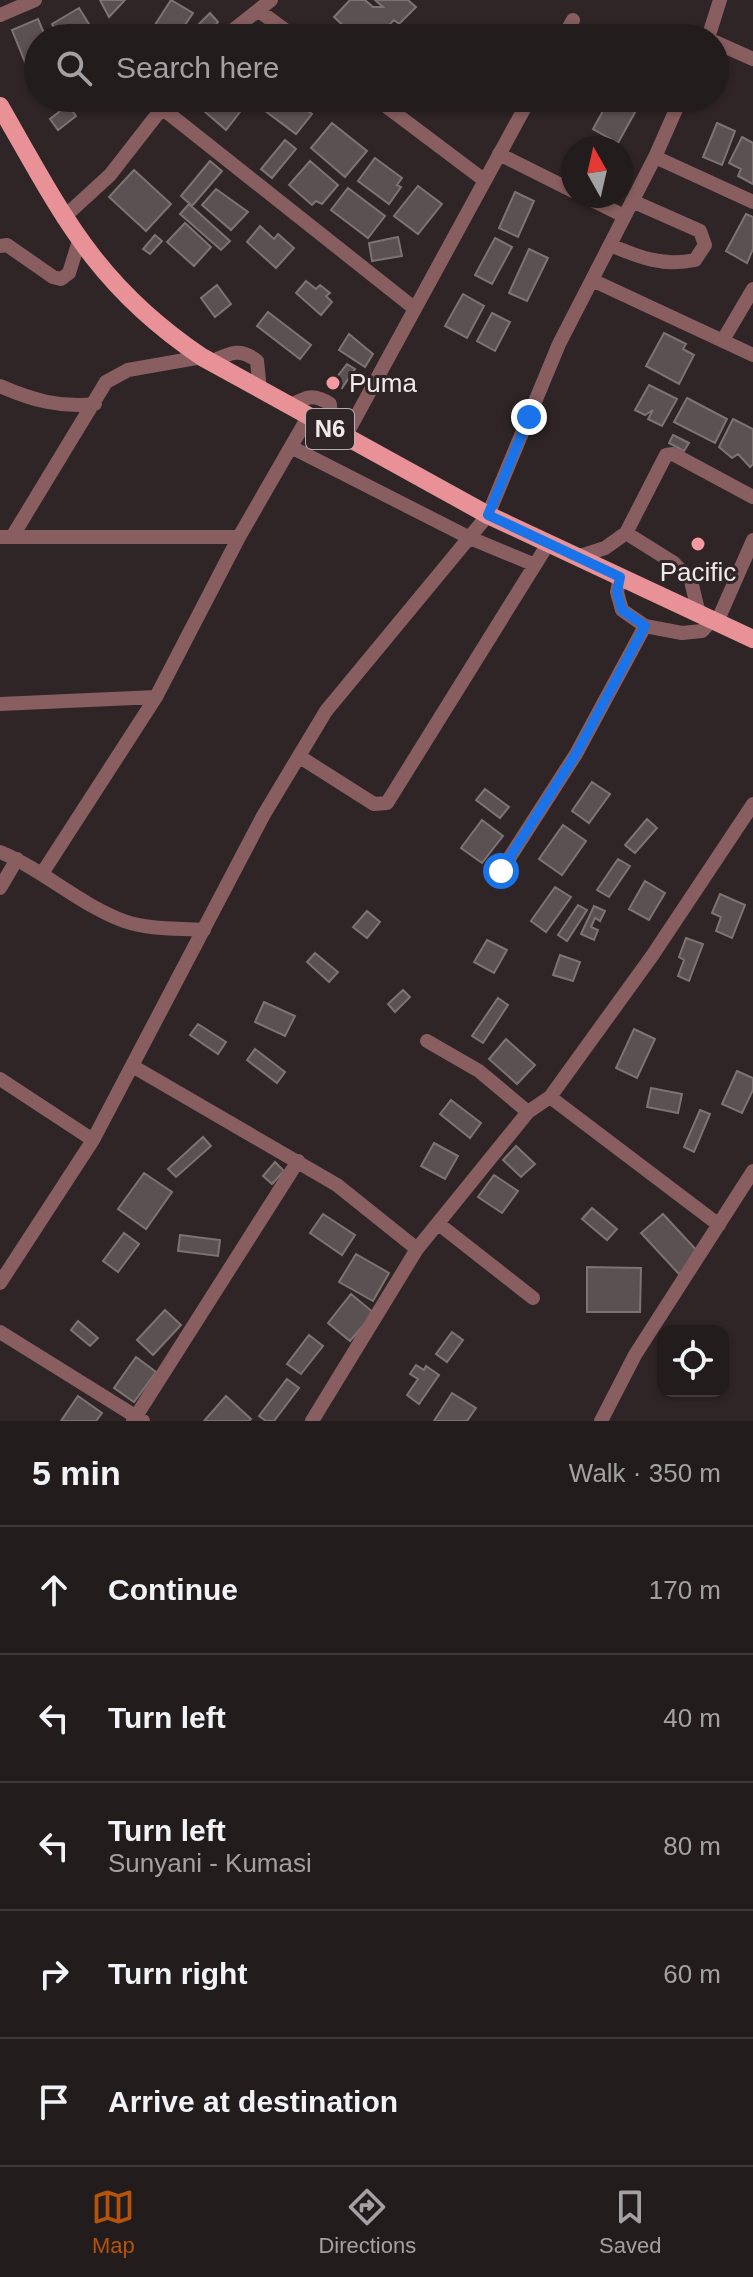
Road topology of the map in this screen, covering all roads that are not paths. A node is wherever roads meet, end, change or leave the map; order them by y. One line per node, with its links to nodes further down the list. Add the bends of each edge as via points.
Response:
1 (35, 0): 5 (street)
2 (271, 0): 4 (street)
3 (720, 0): 10 (street)
4 (259, 11): 7 (street); 8 (street)
5 (0, 15)
6 (573, 20): 9 (street)
7 (242, 24)
8 (277, 24)
9 (571, 24)
10 (712, 24)
11 (729, 48): 12 (street)
12 (753, 59)
13 (0, 106): 29 (main road, N6)
14 (161, 112): 29 (street, via 110,175)
15 (177, 112): 35 (street)
16 (394, 112): 21 (street)
17 (522, 112): 19 (street)
18 (675, 112): 20 (street)
19 (499, 154): 21 (street); 22 (street)
20 (655, 157): 23 (street); 25 (street)
21 (484, 180): 35 (street)
22 (561, 185)
23 (633, 199)
24 (633, 201): 31 (street, via 700,231 705,245 695,260 679,263 652,262)
25 (753, 202)
26 (608, 208): 28 (street)
27 (628, 208): 28 (street)
28 (624, 216): 31 (street)
29 (63, 218): 30 (main road, N6)
30 (79, 241): 32 (street, via 69,273 61,279 7,245); 38 (main road, N6, via 140,312)
31 (610, 245): 33 (street)
32 (0, 246)
33 (592, 280): 36 (street); 46 (street, via 544,376)
34 (753, 289): 36 (street)
35 (414, 308): 43 (street)
36 (723, 340): 37 (street)
37 (753, 355)
38 (207, 360): 40 (street, via 115,374); 41 (main road, N6)
39 (0, 386): 40 (street, via 68,407)
40 (95, 404): 48 (street)
41 (289, 406): 42 (main road, N6); 43 (street, via 308,396 319,397 330,404)
42 (308, 417): 43 (main road, N6); 44 (street)
43 (338, 434): 46 (main road, N6)
44 (291, 447): 49 (street); 50 (street)
45 (753, 497): 47 (street, via 666,455)
46 (488, 515): 50 (street); 52 (main road, N6)
47 (626, 533): 53 (street, via 605,548); 56 (street, via 674,563 691,581)
48 (6, 537): 49 (street)
49 (239, 537): 59 (street)
50 (470, 538): 54 (street); 61 (street, via 326,711)
51 (753, 540): 56 (street)
52 (548, 544): 53 (main road, N6); 54 (street)
53 (577, 557): 55 (main road, N6)
54 (535, 565): 61 (street, via 387,803 374,804)
55 (620, 577): 56 (main road, N6); 57 (street, via 622,610)
56 (709, 619): 57 (street, via 702,631); 58 (main road, N6)
57 (645, 626): 65 (street, via 576,754)
58 (753, 639)
59 (156, 697): 60 (street); 66 (street)
60 (0, 704)
61 (300, 757): 68 (street)
62 (753, 804): 72 (street)
63 (0, 852): 64 (street)
64 (17, 859): 66 (street); 67 (street)
65 (501, 871)
66 (43, 872): 68 (street, via 122,920 145,927)
67 (0, 888)
68 (204, 930): 70 (street)
69 (427, 1041): 73 (street, via 479,1071)
70 (134, 1067): 74 (street); 75 (street)
71 (0, 1079): 74 (street)
72 (550, 1097): 73 (street); 78 (street)
73 (528, 1112): 77 (street)
74 (93, 1140): 80 (street)
75 (298, 1161): 79 (street); 83 (street)
76 (753, 1171): 78 (street)
77 (440, 1225): 79 (street); 81 (street)
78 (719, 1225): 85 (street, via 635,1355)
79 (417, 1249): 84 (street)
80 (0, 1283)
81 (533, 1298)
82 (0, 1332): 83 (street)
83 (138, 1420)
84 (312, 1421)
85 (601, 1421)

